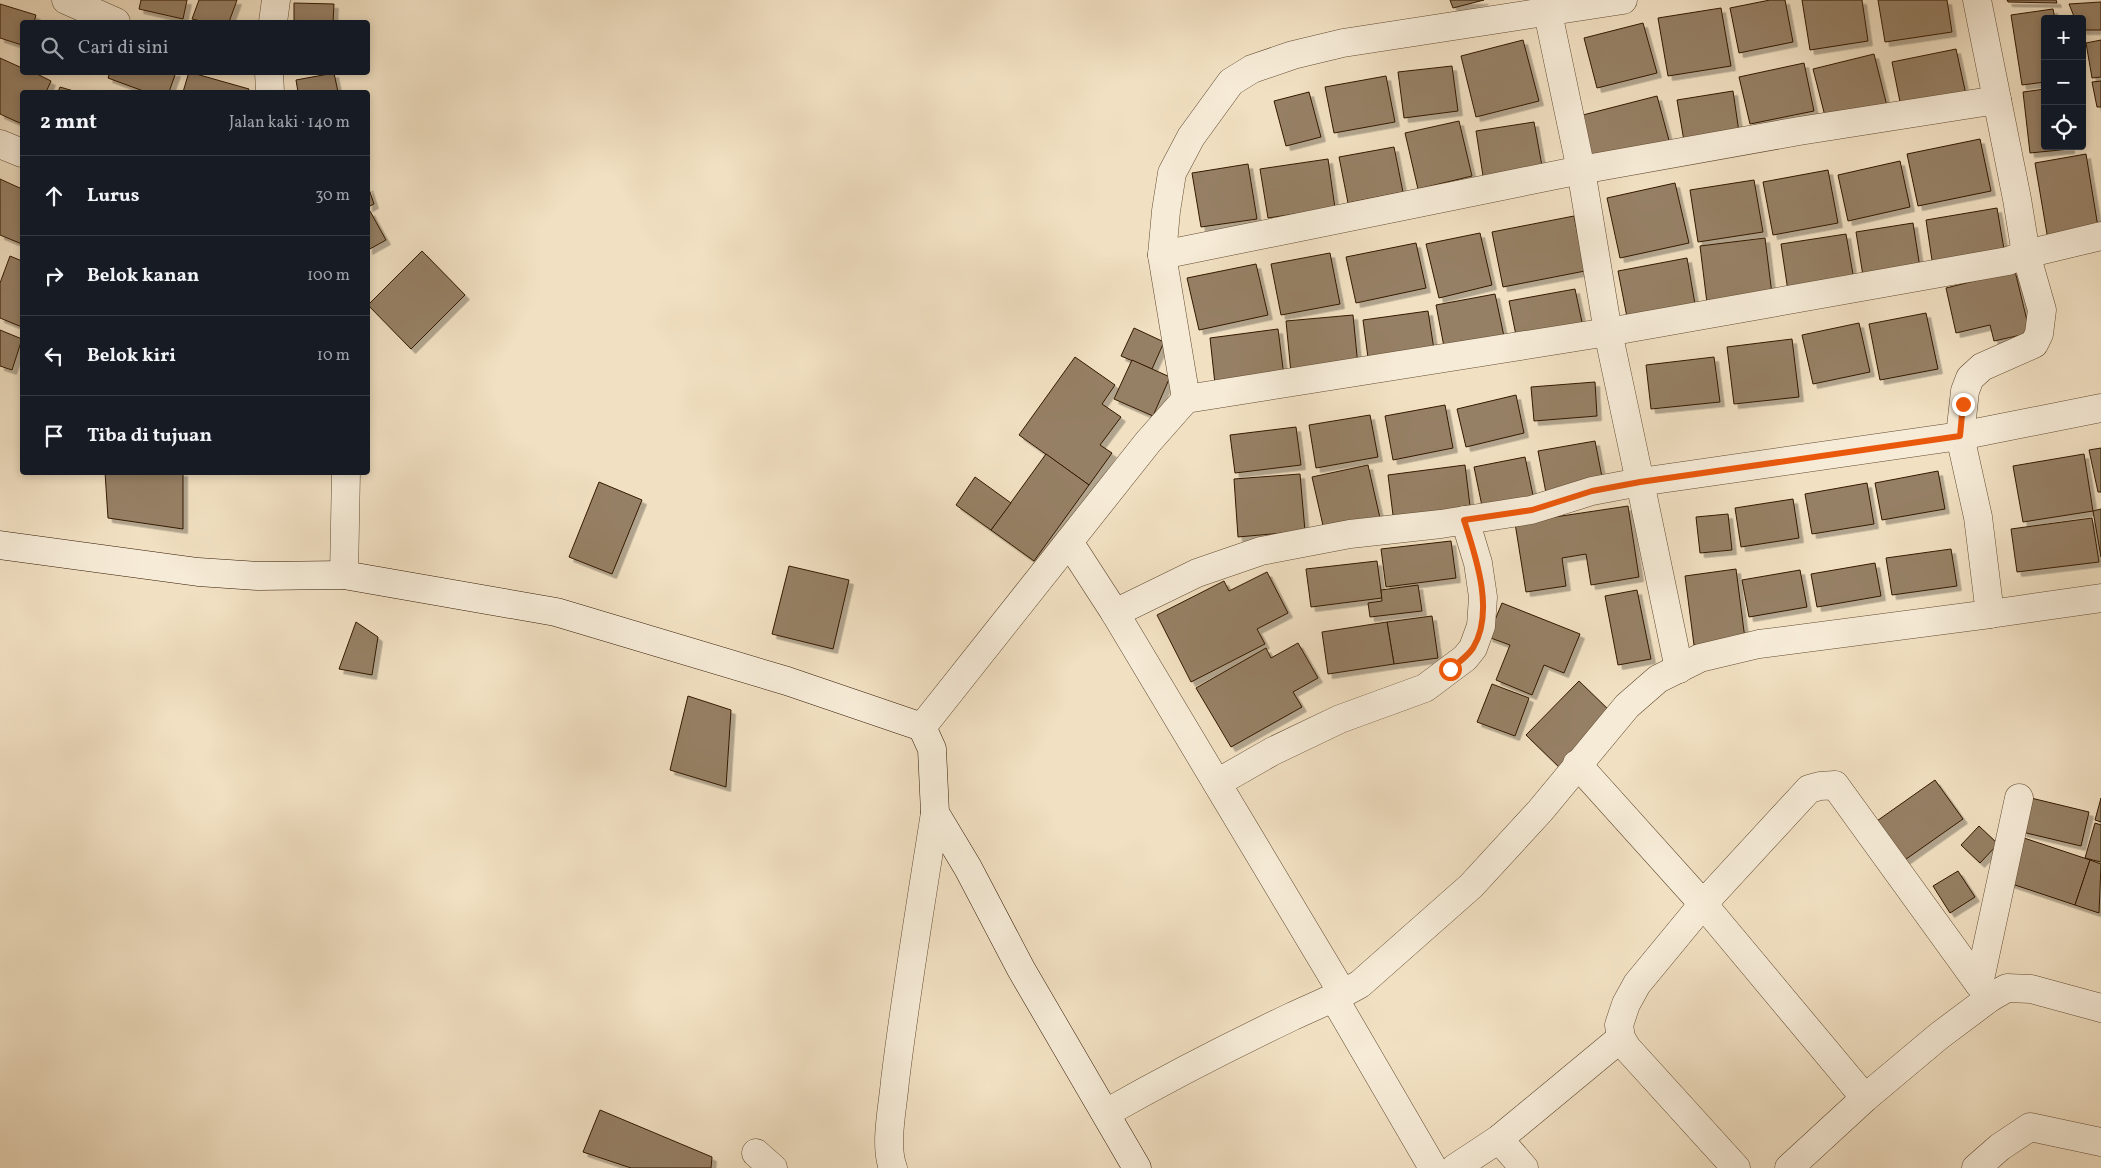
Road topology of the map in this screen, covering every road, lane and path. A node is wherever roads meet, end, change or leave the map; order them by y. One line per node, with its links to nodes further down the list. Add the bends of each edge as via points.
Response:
1 (66, 0): 7 (street)
2 (120, 0): 8 (street)
3 (276, 0): 9 (street)
4 (1623, 0): 6 (street)
5 (1977, 0): 10 (street)
6 (1548, 13): 13 (street); 16 (street, via 1343,43 1293,55 1245,73 1231,82 1216,100 1172,173)
7 (111, 20)
8 (116, 20)
9 (273, 20)
10 (1998, 100): 13 (street, via 1798,131); 15 (street)
11 (0, 144): 12 (street)
12 (20, 152)
13 (1581, 170): 16 (street); 17 (street)
14 (2101, 236): 15 (street)
15 (2026, 254): 17 (street, via 2008,261); 20 (street, via 2042,310 2039,334 2034,344 1982,367 1970,378 1965,391)
16 (1162, 255): 18 (street)
17 (1608, 332): 18 (street); 22 (street)
18 (1186, 399): 24 (street)
19 (2101, 408): 20 (street)
20 (1960, 436): 22 (street); 29 (street, via 1978,516)
21 (346, 475): 26 (street)
22 (1640, 482): 23 (street, via 1592,491 1532,510); 30 (street)
23 (1464, 520): 28 (street, via 1350,534 1261,551 1197,573); 33 (street, via 1478,563 1483,597 1480,626 1473,648 1465,658 1425,688 1340,719 1273,751)
24 (1069, 542): 28 (street); 31 (street)
25 (0, 544): 26 (street, via 198,572 258,576)
26 (344, 575): 31 (street, via 556,612 787,681)
27 (2101, 598): 29 (street)
28 (1115, 613): 33 (street)
29 (1990, 614): 30 (street, via 1759,644 1700,658)
30 (1679, 669): 32 (street, via 1658,680 1627,706)
31 (922, 727): 35 (street, via 932,748)
32 (1578, 764): 36 (street); 38 (street, via 1471,886 1360,984)
33 (1217, 783): 38 (street)
34 (2019, 798): 37 (street)
35 (935, 813): 42 (street, via 1021,969); 45 (street, via 896,1076 891,1124 890,1160)
36 (1703, 904): 37 (street, via 1801,795 1808,789 1835,786); 40 (street, via 1637,984 1619,1025); 41 (street)
37 (1985, 990): 39 (street, via 2031,988); 41 (street, via 1939,1036)
38 (1338, 996): 42 (street, via 1144,1091); 47 (street)
39 (2101, 1008)
40 (1621, 1038): 43 (street); 50 (street, via 1626,1048)
41 (1865, 1098): 51 (street)
42 (1106, 1113): 46 (street)
43 (1498, 1139): 48 (street); 49 (street)
44 (2101, 1142): 52 (street, via 2030,1127)
45 (893, 1168)
46 (1137, 1168)
47 (1433, 1168)
48 (1455, 1168)
49 (1524, 1168)
50 (1736, 1168)
51 (1789, 1168)
52 (1976, 1168)

